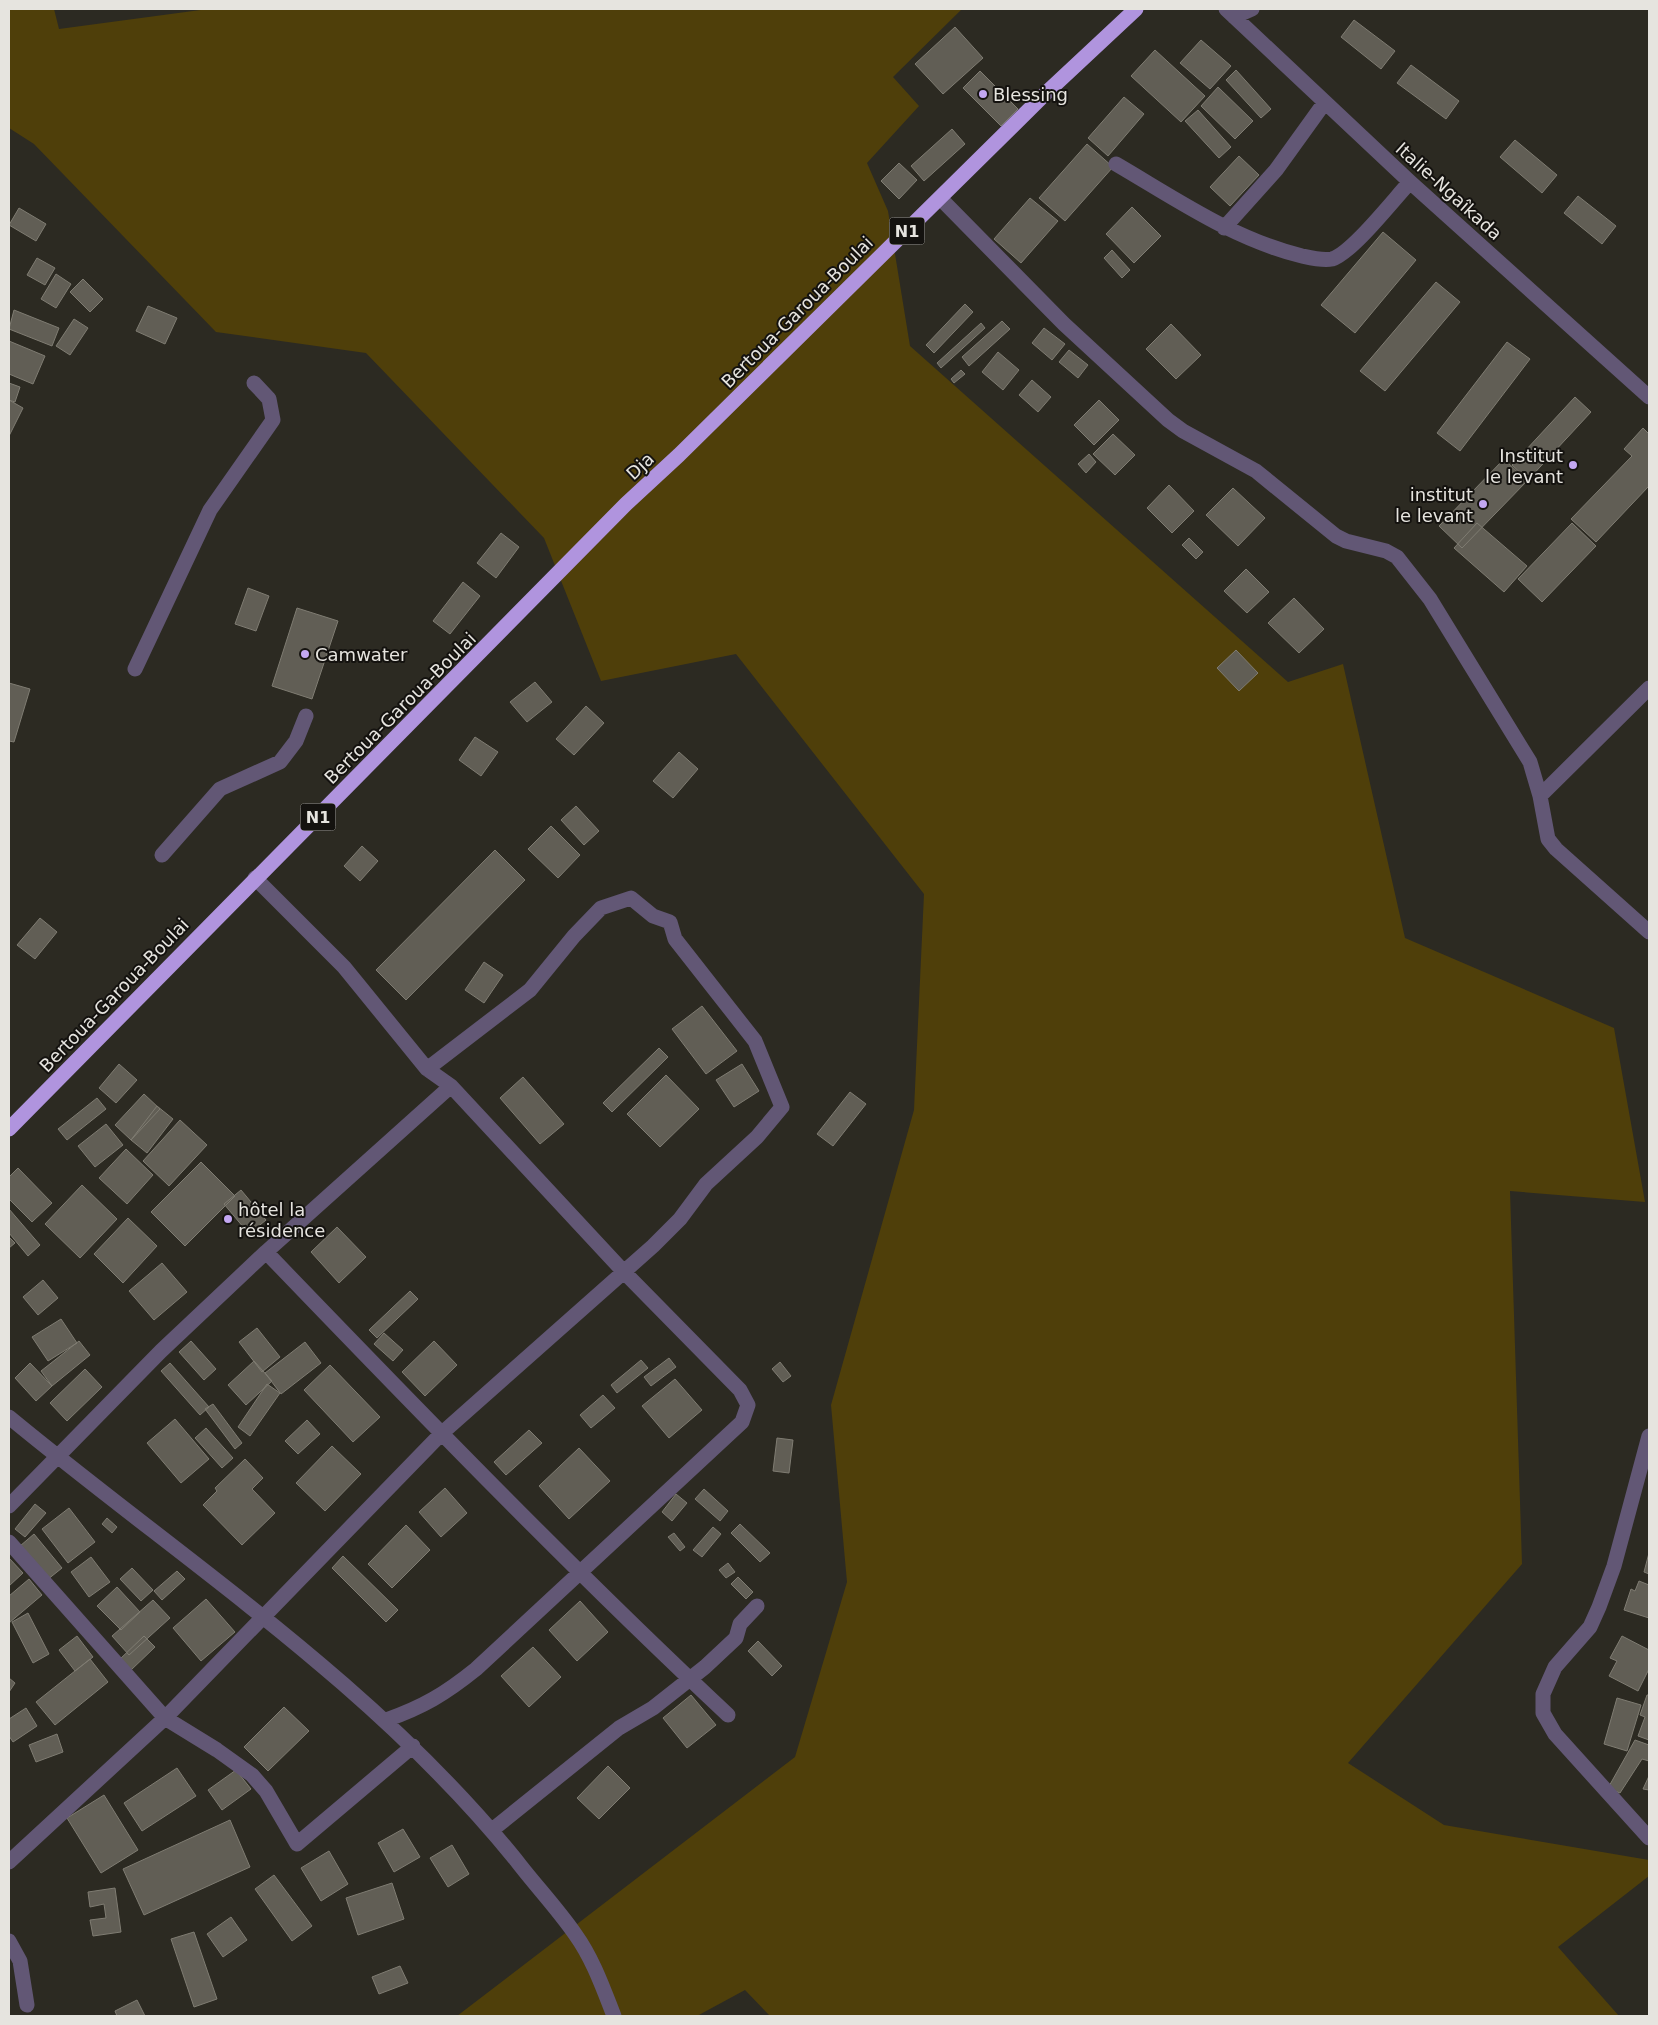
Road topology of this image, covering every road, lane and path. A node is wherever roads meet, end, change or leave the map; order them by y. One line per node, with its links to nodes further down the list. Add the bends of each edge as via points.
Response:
1 (1136, 9): 7 (highway, Bertoua-Garoua-Boulai / N1)
2 (1252, 9): 3 (street)
3 (1230, 13): 4 (street, Italie-Ngaîkada)
4 (1325, 102): 6 (street, Italie-Ngaîkada); 8 (street, via 1276,170)
5 (1116, 164): 8 (street)
6 (1410, 182): 8 (street, via 1346,251 1332,259 1316,259 1284,251); 10 (street, Italie-Ngaîkada)
7 (940, 198): 11 (highway, Bertoua-Garoua-Boulai / N1); 16 (street, via 1064,324 1168,420 1256,470 1336,536 1397,557 1430,599 1512,731 1530,762)
8 (1224, 228)
9 (254, 383): 13 (street, via 269,399 273,420 210,510)
10 (1649, 397)
11 (679, 455): 12 (highway, Dja / N1)
12 (626, 504): 18 (highway, Bertoua-Garoua-Boulai / N1, via 384,752)
13 (135, 669)
14 (1649, 688): 16 (street)
15 (306, 716): 17 (street, via 296,741 280,762 220,790)
16 (1540, 796): 19 (street, via 1548,839 1556,849)
17 (162, 855)
18 (255, 878): 20 (street, via 344,967); 22 (highway, Bertoua-Garoua-Boulai / N1)
19 (1649, 932)
20 (427, 1069): 21 (street); 24 (street, via 530,990 601,908 630,898 653,916 670,922 675,939 755,1041 782,1107 757,1137 706,1184 680,1219)
21 (451, 1086): 23 (street); 24 (street)
22 (9, 1129)
23 (266, 1252): 26 (street); 28 (street, via 161,1351)
24 (624, 1272): 26 (street); 32 (street, via 740,1390 748,1405 742,1422)
25 (9, 1417): 28 (street)
26 (441, 1434): 32 (street); 34 (street)
27 (1649, 1436): 29 (street)
28 (58, 1457): 30 (street); 34 (street)
29 (1646, 1466): 41 (street, via 1599,1607 1590,1627 1555,1667 1543,1694 1542,1713 1555,1734)
30 (9, 1506)
31 (9, 1542): 37 (street)
32 (580, 1574): 35 (street); 38 (street, via 448,1692)
33 (757, 1606): 35 (street, via 740,1624 736,1638)
34 (265, 1616): 37 (street); 38 (street)
35 (689, 1678): 36 (street); 40 (street, via 653,1708 619,1728)
36 (728, 1715)
37 (165, 1718): 39 (street, via 252,1775 266,1791 297,1844); 42 (street)
38 (386, 1720): 39 (street)
39 (413, 1746): 40 (street)
40 (492, 1830): 45 (street, via 576,1935 599,1976)
41 (1649, 1838)
42 (9, 1862)
43 (9, 1941): 44 (street, via 20,1961)
44 (27, 2005)
45 (614, 2016)

